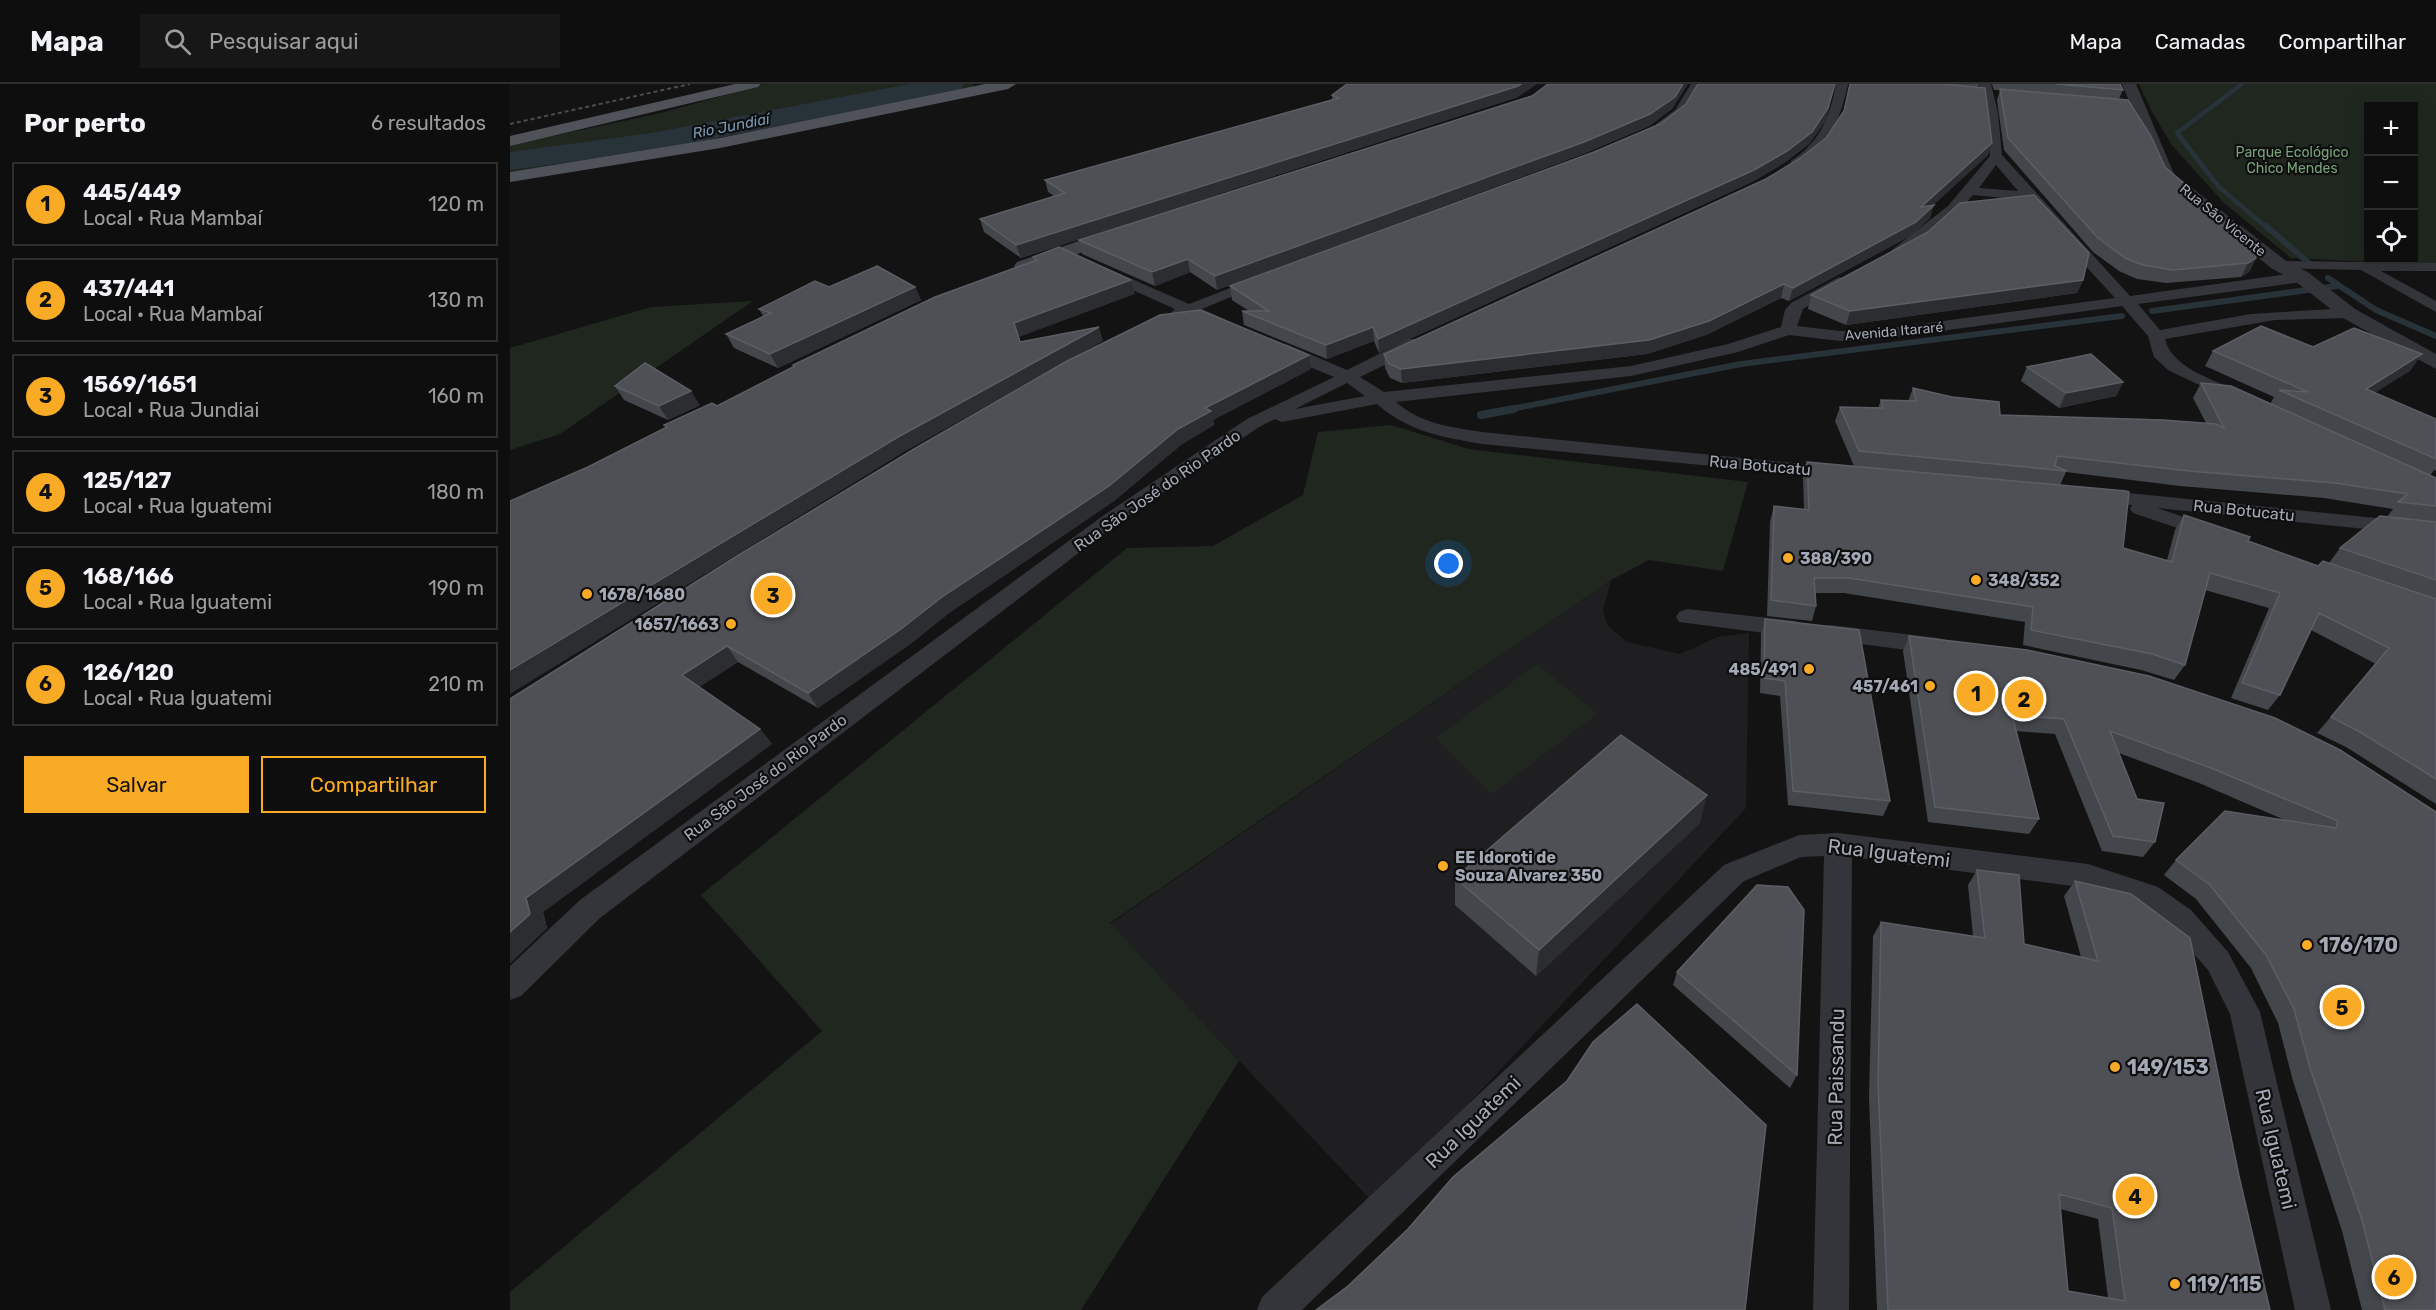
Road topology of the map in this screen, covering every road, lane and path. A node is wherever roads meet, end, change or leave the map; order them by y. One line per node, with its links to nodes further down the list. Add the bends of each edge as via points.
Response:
1 (753, 84): 8 (main road)
2 (1008, 84): 11 (main road, via 720,143)
3 (1697, 84): 7 (street, via 1679,112)
4 (1842, 84): 10 (street, via 1838,116 1829,134 1802,161)
5 (2129, 84): 17 (street, Rua São Vicente, via 2133,107 2167,176)
6 (1986, 91): 9 (street)
7 (1645, 135)
8 (510, 141)
9 (1996, 156): 12 (street); 13 (street)
10 (1784, 171)
11 (510, 177)
12 (1972, 191): 13 (street); 16 (street, via 1918,240)
13 (2029, 196): 24 (street)
14 (1140, 227): 15 (main road)
15 (1060, 252): 20 (main road); 26 (street)
16 (1887, 256)
17 (2278, 264): 18 (street); 23 (street, Rua São Vicente)
18 (2365, 267): 19 (street); 25 (street)
19 (2436, 267)
20 (1006, 273)
21 (1855, 273): 29 (street, via 1797,306)
22 (1274, 277): 26 (street)
23 (2302, 277): 24 (street, Avenida Itararé); 27 (street, Rua São Vicente)
24 (2124, 301): 29 (street, Avenida Itararé, via 1876,335 1840,336); 32 (street)
25 (2436, 307)
26 (1187, 309): 28 (street); 30 (street)
27 (2348, 313): 32 (street, via 2267,316); 34 (street, Rua São Vicente)
28 (1166, 318)
29 (1788, 330): 36 (street, Avenida Itararé, via 1732,348 1631,371)
30 (1240, 332)
31 (1433, 334): 35 (street, Rua São José do Rio Pardo)
32 (2156, 336): 37 (street, via 2160,353 2174,366)
33 (1262, 340): 35 (street, Rua Botucatu)
34 (2436, 363)
35 (1347, 376): 36 (street, Rua Botucatu); 38 (street, Rua São José do Rio Pardo)
36 (1381, 398): 38 (street, Avenida Itararé); 39 (street, Rua Botucatu, via 1419,425 1482,438)
37 (2250, 405)
38 (1253, 423): 47 (street, Rua São José do Rio Pardo, via 1111,519 590,909)
39 (1855, 474)
40 (2081, 495): 41 (street, Rua Botucatu)
41 (2105, 497): 42 (street, Rua Botucatu); 43 (street)
42 (2436, 530)
43 (2226, 539)
44 (1687, 617): 45 (street)
45 (1961, 648)
46 (1838, 844): 48 (street, Rua Iguatemi, via 1799,846 1734,873); 49 (street, Rua Paissandu); 50 (street, Rua Iguatemi, via 2088,876 2148,896 2181,919 2218,961 2245,1012)
47 (510, 986)
48 (1275, 1310)
49 (1832, 1310)
50 (2313, 1310)

